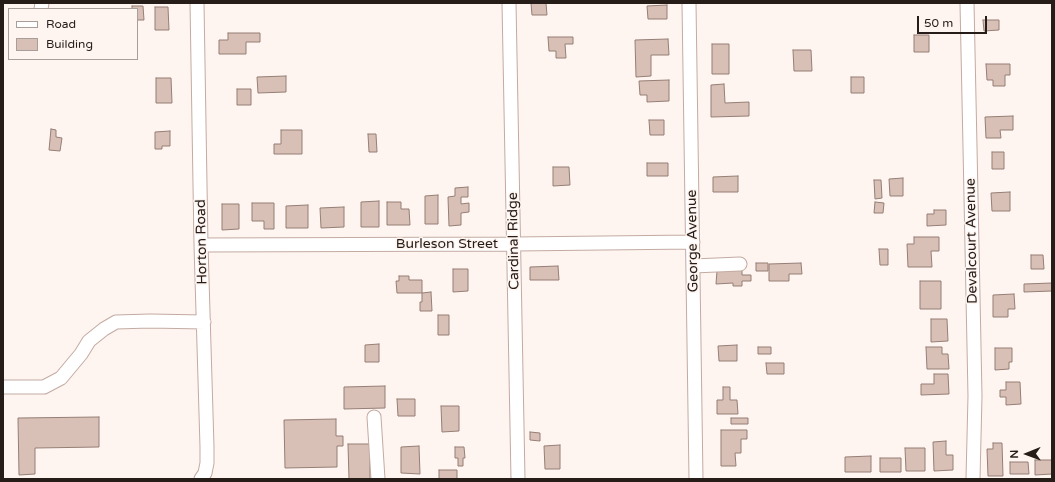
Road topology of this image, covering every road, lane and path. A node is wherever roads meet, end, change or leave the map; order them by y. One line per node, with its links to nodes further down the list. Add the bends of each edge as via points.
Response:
1 (198, 3): 7 (street, Horton Road)
2 (509, 3): 6 (street, Cardinal Ridge)
3 (689, 3): 5 (street, George Avenue)
4 (966, 3): 17 (street, Devalcourt Avenue, via 975,396)
5 (693, 242): 6 (street, Burleson Street); 9 (street, George Avenue)
6 (514, 244): 7 (street, Burleson Street); 15 (street, Cardinal Ridge)
7 (201, 245): 10 (street, Horton Road)
8 (740, 264): 9 (street)
9 (693, 266): 16 (street, George Avenue)
10 (204, 322): 11 (street, via 116,322 89,342 61,378 44,388); 13 (street, Horton Road, via 207,463)
11 (3, 387)
12 (374, 416): 14 (street)
13 (201, 479)
14 (378, 479)
15 (518, 479)
16 (696, 479)
17 (973, 479)

